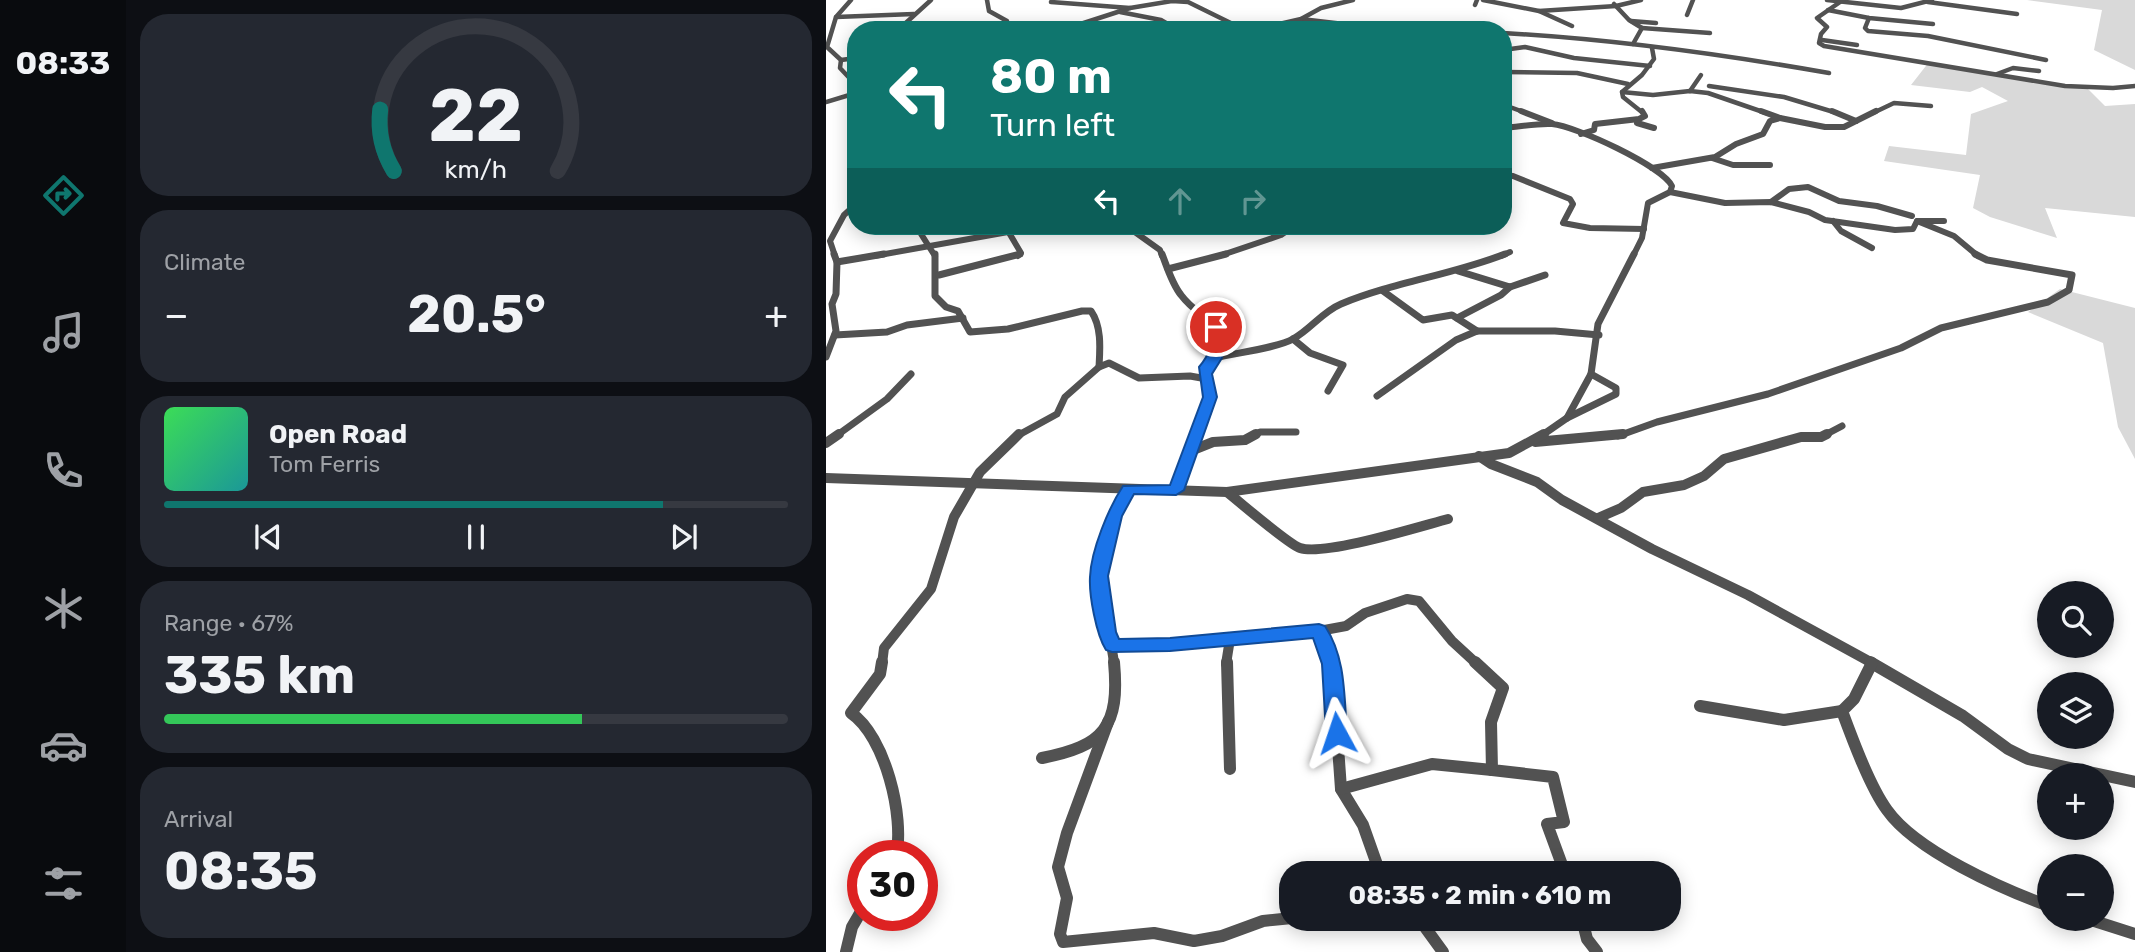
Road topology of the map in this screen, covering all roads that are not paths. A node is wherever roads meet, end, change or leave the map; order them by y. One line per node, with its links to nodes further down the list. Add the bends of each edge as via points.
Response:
1 (851, 0): 23 (street)
2 (931, 0): 20 (street)
3 (987, 0): 28 (street, via 989,11)
4 (1170, 0): 16 (street); 31 (street, via 1193,3)
5 (1353, 0): 25 (street)
6 (1483, 0): 18 (street)
7 (1610, 0): 15 (street)
8 (1641, 0): 15 (street)
9 (1693, 0): 22 (street)
10 (1827, 0): 11 (street)
11 (1841, 1): 12 (street, via 1885,8); 17 (street)
12 (1930, 1): 21 (street)
13 (1051, 2): 16 (street)
14 (1552, 3): 18 (street)
15 (1616, 6): 18 (street); 26 (street)
16 (1130, 8): 19 (street)
17 (1828, 10): 24 (street); 40 (street, via 1817,18 1827,27)
18 (1541, 11): 36 (street)
19 (1119, 12): 29 (street); 30 (street)
20 (915, 14): 23 (street); 27 (street)
21 (2017, 14)
22 (1687, 15)
23 (836, 17): 45 (street, via 827,47)
24 (1869, 18): 35 (street); 48 (street, via 1868,31 1928,36)
25 (1301, 19): 32 (street); 33 (street)
26 (1629, 20): 34 (street); 37 (street)
27 (908, 21)
28 (1007, 21)
29 (1090, 21)
30 (1163, 21)
31 (1225, 21)
32 (1292, 21)
33 (1318, 21)
34 (1656, 23)
35 (1933, 24)
36 (1572, 26)
37 (1642, 28): 38 (street); 41 (street)
38 (1710, 33)
39 (1512, 34): 41 (street)
40 (1820, 40): 42 (street); 55 (street, via 1824,46 1856,53)
41 (1633, 44): 43 (street)
42 (1857, 45)
43 (1652, 48): 50 (street); 53 (street, via 1711,52)
44 (1512, 49): 50 (street)
45 (833, 54): 46 (street); 49 (street)
46 (826, 55)
47 (847, 60): 49 (street)
48 (2046, 60)
49 (841, 61): 56 (street, via 839,68)
50 (1650, 66): 57 (street)
51 (2039, 71): 55 (street, via 2012,68)
52 (1512, 72): 57 (street, via 1577,73)
53 (1829, 73)
54 (1701, 75): 60 (street)
55 (1996, 75): 59 (street, via 2103,90)
56 (847, 76)
57 (1628, 84): 61 (street)
58 (1709, 86): 68 (street, via 1754,90)
59 (2135, 86)
60 (1690, 91): 61 (street); 66 (street, via 1719,95)
61 (1622, 92): 67 (street, via 1645,116)
62 (847, 96): 63 (street)
63 (826, 102)
64 (1931, 106): 68 (street, via 1894,103)
65 (1512, 108): 69 (street)
66 (1780, 118): 68 (street, via 1825,127); 73 (street, via 1770,121 1763,134)
67 (1637, 120): 71 (street); 72 (street, via 1603,121)
68 (1856, 121)
69 (1554, 124): 70 (street); 72 (street)
70 (1512, 127)
71 (1654, 128)
72 (1581, 134): 75 (street, via 1625,151)
73 (1712, 158): 74 (street, via 1737,165); 75 (street)
74 (1770, 165)
75 (1652, 168): 77 (street, via 1668,178)
76 (1512, 176): 83 (street, via 1570,199 1573,204 1565,225)
77 (1670, 192): 78 (street, via 1725,202); 83 (street, via 1648,203)
78 (1770, 202): 80 (street, via 1789,189 1808,187 1839,201 1877,206); 81 (street)
79 (847, 210): 92 (street, via 831,241)
80 (1914, 219): 81 (street, via 1913,229 1906,230); 82 (street); 118 (street, via 1954,236 1987,260 2072,275 2069,290 2048,302 1941,328 1901,348 1722,407 1617,436)
81 (1833, 221): 90 (street, via 1841,232)
82 (1944, 221)
83 (1644, 229): 104 (street, via 1598,324)
84 (922, 235): 89 (street)
85 (981, 235): 89 (street)
86 (1010, 235): 95 (street, via 1021,253 1018,256)
87 (1137, 235): 93 (street, via 1160,250)
88 (1281, 235): 93 (street)
89 (929, 247): 92 (street); 95 (street, via 935,252)
90 (1872, 248)
91 (1510, 252): 94 (street)
92 (837, 262): 99 (street)
93 (1168, 268): 107 (street, via 1182,298 1216,327)
94 (1458, 271): 97 (street); 98 (street)
95 (939, 275): 100 (street, via 936,300)
96 (1545, 275): 97 (street)
97 (1510, 287): 101 (street)
98 (1383, 291): 101 (street, via 1423,320); 105 (street, via 1323,313)
99 (830, 318): 103 (street)
100 (963, 318): 103 (street, via 887,332); 108 (street, via 970,332 979,334 1091,311 1100,338)
101 (1457, 318): 102 (street)
102 (1477, 331): 104 (street); 113 (street, via 1456,340)
103 (835, 335): 106 (street)
104 (1599, 335): 110 (street)
105 (1293, 339): 107 (street); 112 (street, via 1310,353 1343,365)
106 (826, 357)
107 (1215, 358): 111 (street, via 1206,367)
108 (1099, 367): 111 (street, via 1109,363 1142,379 1182,374); 122 (street, via 1065,397 1057,414 1019,434 991,458)
109 (911, 374): 117 (street, via 887,399)
110 (1591, 374): 114 (street); 114 (street, via 1616,388 1616,394)
111 (1208, 379): 119 (street, via 1210,397)
112 (1328, 391)
113 (1377, 396)
114 (1567, 418): 118 (street)
115 (1842, 426): 126 (street, via 1821,437 1801,437 1724,458 1704,476 1684,485 1643,492)
116 (1296, 432): 119 (street, via 1260,432 1245,440 1213,442)
117 (826, 443)
118 (1530, 443): 120 (street, via 1509,453)
119 (1193, 450): 124 (street)
120 (1479, 456): 125 (street); 126 (street)
121 (826, 478): 122 (street)
122 (974, 485): 123 (street); 140 (street, via 954,517 931,589 884,648 880,674 851,713 875,743)
123 (1129, 489): 124 (street); 130 (street, via 1114,516 1099,576)
124 (1176, 490): 125 (street)
125 (1227, 492): 127 (street, via 1299,548 1356,543)
126 (1598, 518): 131 (street)
127 (1448, 519)
128 (1319, 631): 129 (street); 137 (street, via 1346,626 1365,613 1407,599 1419,601 1452,641 1503,688 1491,722); 139 (street, via 1332,664)
129 (1230, 639): 130 (street); 136 (street, via 1225,674)
130 (1112, 646): 134 (street, via 1116,688)
131 (1872, 663): 133 (street, via 1854,699); 138 (street, via 2028,759)
132 (1700, 706): 133 (street, via 1776,720)
133 (1842, 711): 143 (street, via 1888,812 1962,864)
134 (1108, 722): 135 (street, via 1086,747); 144 (street, via 1058,867 1068,898 1060,934 1063,942 1154,933 1194,941)
135 (1042, 758)
136 (1230, 769)
137 (1492, 770): 139 (street, via 1432,764); 142 (street, via 1553,777 1564,822 1548,824)
138 (2135, 782)
139 (1341, 789): 141 (street, via 1363,825)
140 (899, 840)
141 (1376, 861)
142 (1561, 861)
143 (2037, 902)
144 (1279, 919)
145 (2114, 927): 149 (street)
146 (851, 931): 150 (street)
147 (1428, 931): 151 (street)
148 (1585, 931): 152 (street)
149 (2135, 934)
150 (846, 952)
151 (1443, 952)
152 (1597, 952)

